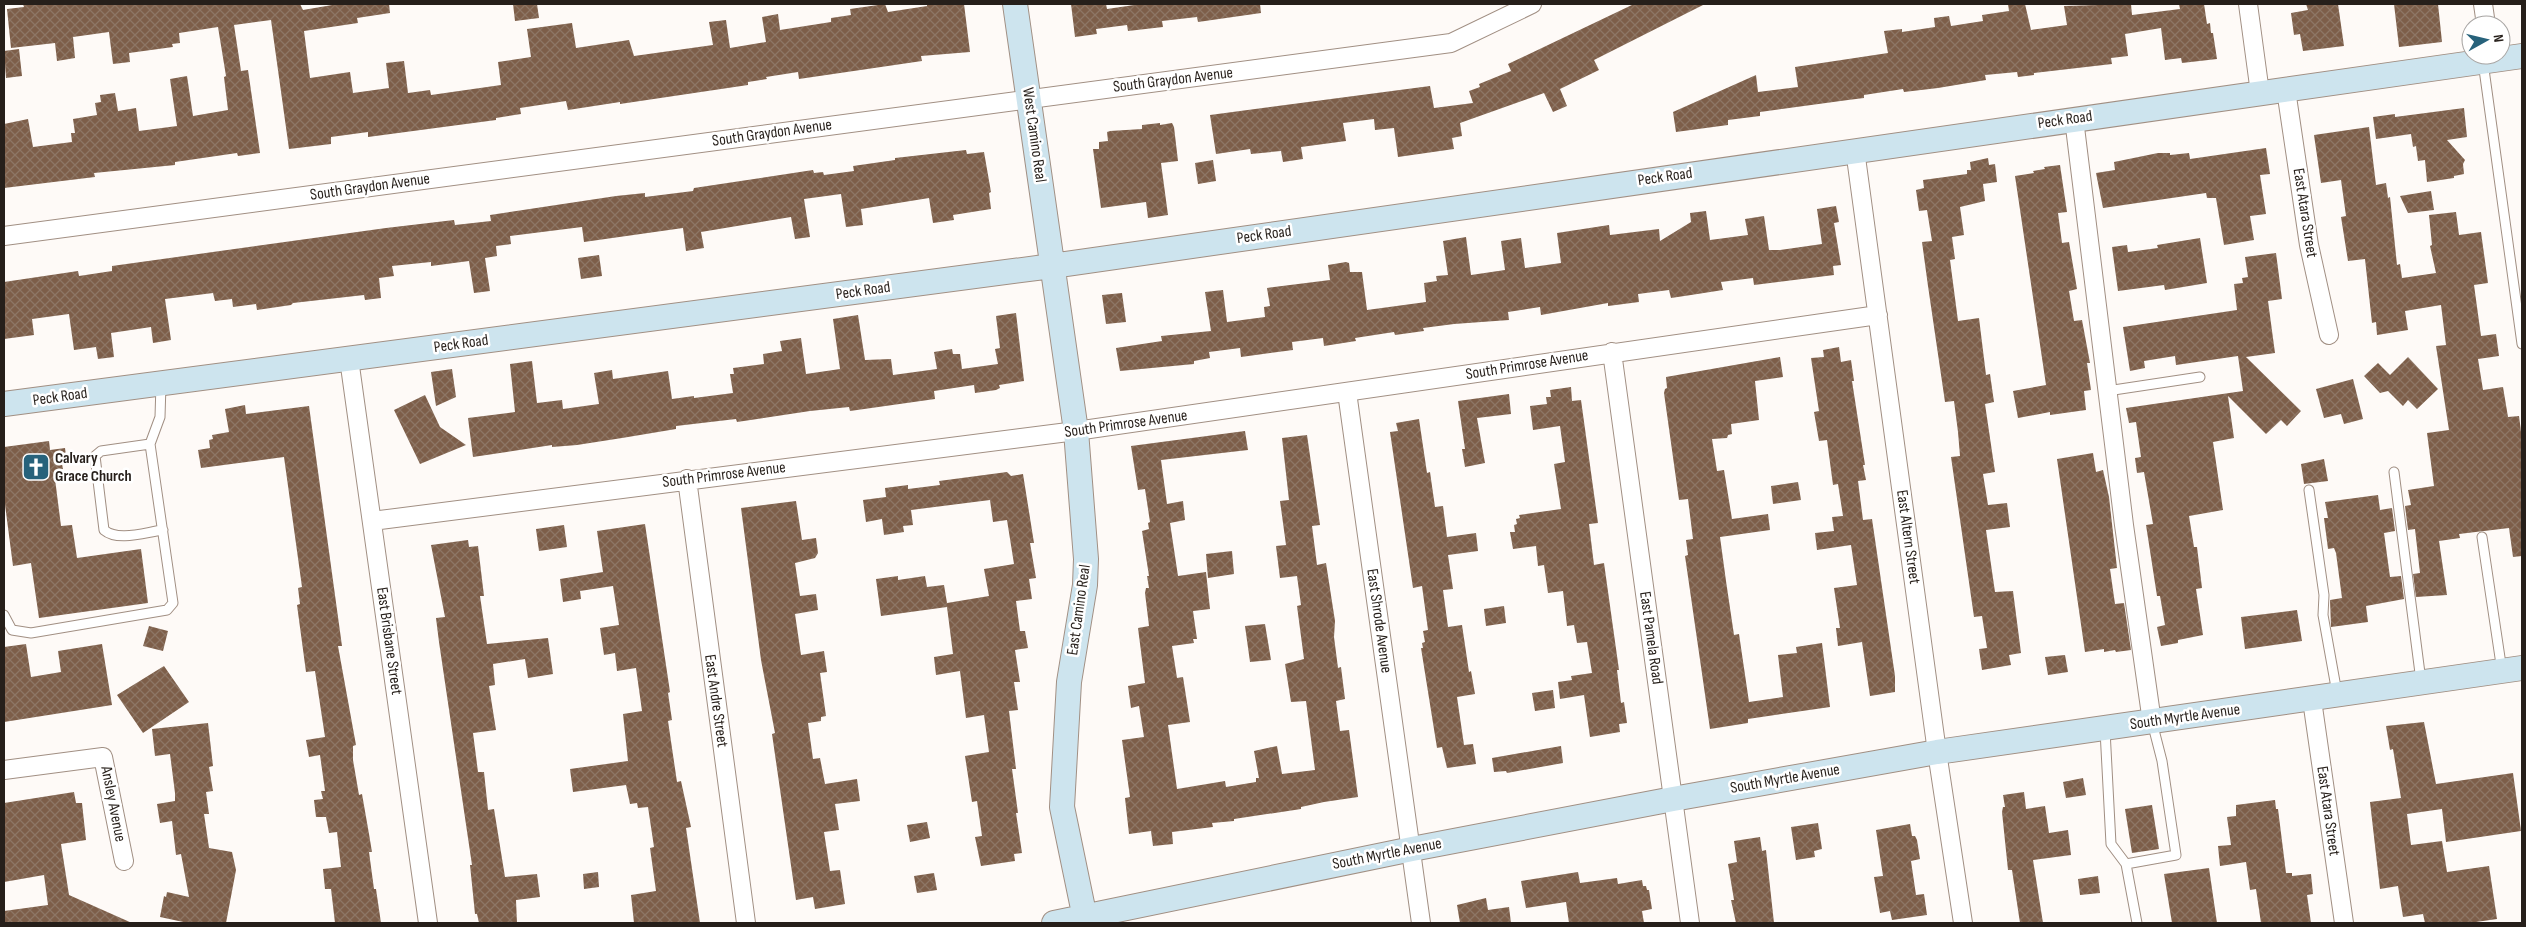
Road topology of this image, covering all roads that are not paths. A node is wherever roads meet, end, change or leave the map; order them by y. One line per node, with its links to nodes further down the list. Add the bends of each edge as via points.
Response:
1 (1015, 4): 8 (street, West Camino Real)
2 (1532, 4): 8 (street, South Graydon Avenue, via 1451,43)
3 (2248, 4): 7 (street)
4 (2461, 63): 6 (street, Peck Road)
5 (2489, 65): 15 (lane)
6 (2286, 90): 7 (street, Peck Road); 14 (street, East Atara Street, via 2309,245)
7 (2260, 93): 9 (street, Peck Road)
8 (1029, 98): 11 (street, South Graydon Avenue); 12 (street, West Camino Real)
9 (2074, 119): 10 (street, Peck Road); 20 (street)
10 (1855, 150): 12 (street, Peck Road); 13 (street, East Altern Street)
11 (4, 236)
12 (1052, 266): 17 (street, Peck Road); 23 (street, East Camino Real)
13 (1878, 315): 16 (street, South Primrose Avenue); 38 (street, East Altern Street)
14 (2329, 335)
15 (2522, 344)
16 (1612, 352): 21 (street, South Primrose Avenue); 40 (street, East Pamela Road)
17 (349, 359): 19 (street, Peck Road); 28 (street, East Brisbane Street)
18 (2200, 377): 20 (lane)
19 (161, 384): 22 (street, Peck Road); 24 (lane, via 160,417)
20 (2108, 391): 36 (street)
21 (1347, 392): 23 (street, South Primrose Avenue); 41 (street, East Shrode Avenue)
22 (4, 404)
23 (1076, 431): 26 (street, South Primrose Avenue); 44 (street, East Camino Real, via 1086,559 1084,593 1068,682 1062,806)
24 (150, 444): 29 (lane); 29 (lane, via 101,451 95,456 104,530 117,536)
25 (2394, 472): 33 (lane)
26 (687, 479): 28 (street, South Primrose Avenue); 46 (street, East Andre Street)
27 (2310, 490): 34 (lane, via 2324,595 2323,615)
28 (372, 521): 45 (street, East Brisbane Street)
29 (162, 530): 31 (lane, via 173,603 167,610 31,634 12,630)
30 (2482, 537): 32 (lane)
31 (4, 615)
32 (2512, 670): 33 (street, South Myrtle Avenue)
33 (2422, 684): 34 (street, South Myrtle Avenue)
34 (2337, 696): 35 (street, South Myrtle Avenue)
35 (2312, 700): 36 (street, South Myrtle Avenue); 52 (street, East Atara Street)
36 (2152, 722): 37 (street, South Myrtle Avenue); 43 (lane, via 2162,761 2176,855)
37 (2104, 729): 38 (street, South Myrtle Avenue); 43 (lane, via 2111,844)
38 (1937, 752): 40 (street, South Myrtle Avenue); 50 (street, East Altern Street)
39 (4, 770): 42 (street, Ansley Avenue, via 103,757)
40 (1672, 799): 41 (street, South Myrtle Avenue); 49 (street, East Pamela Road)
41 (1412, 849): 44 (street, South Myrtle Avenue); 48 (street, East Shrode Avenue)
42 (124, 861)
43 (2126, 864): 51 (lane)
44 (1086, 920): 47 (street, South Myrtle Avenue)
45 (428, 923)
46 (746, 923)
47 (1054, 923)
48 (1421, 923)
49 (1690, 923)
50 (1963, 923)
51 (2137, 923)
52 (2344, 923)

